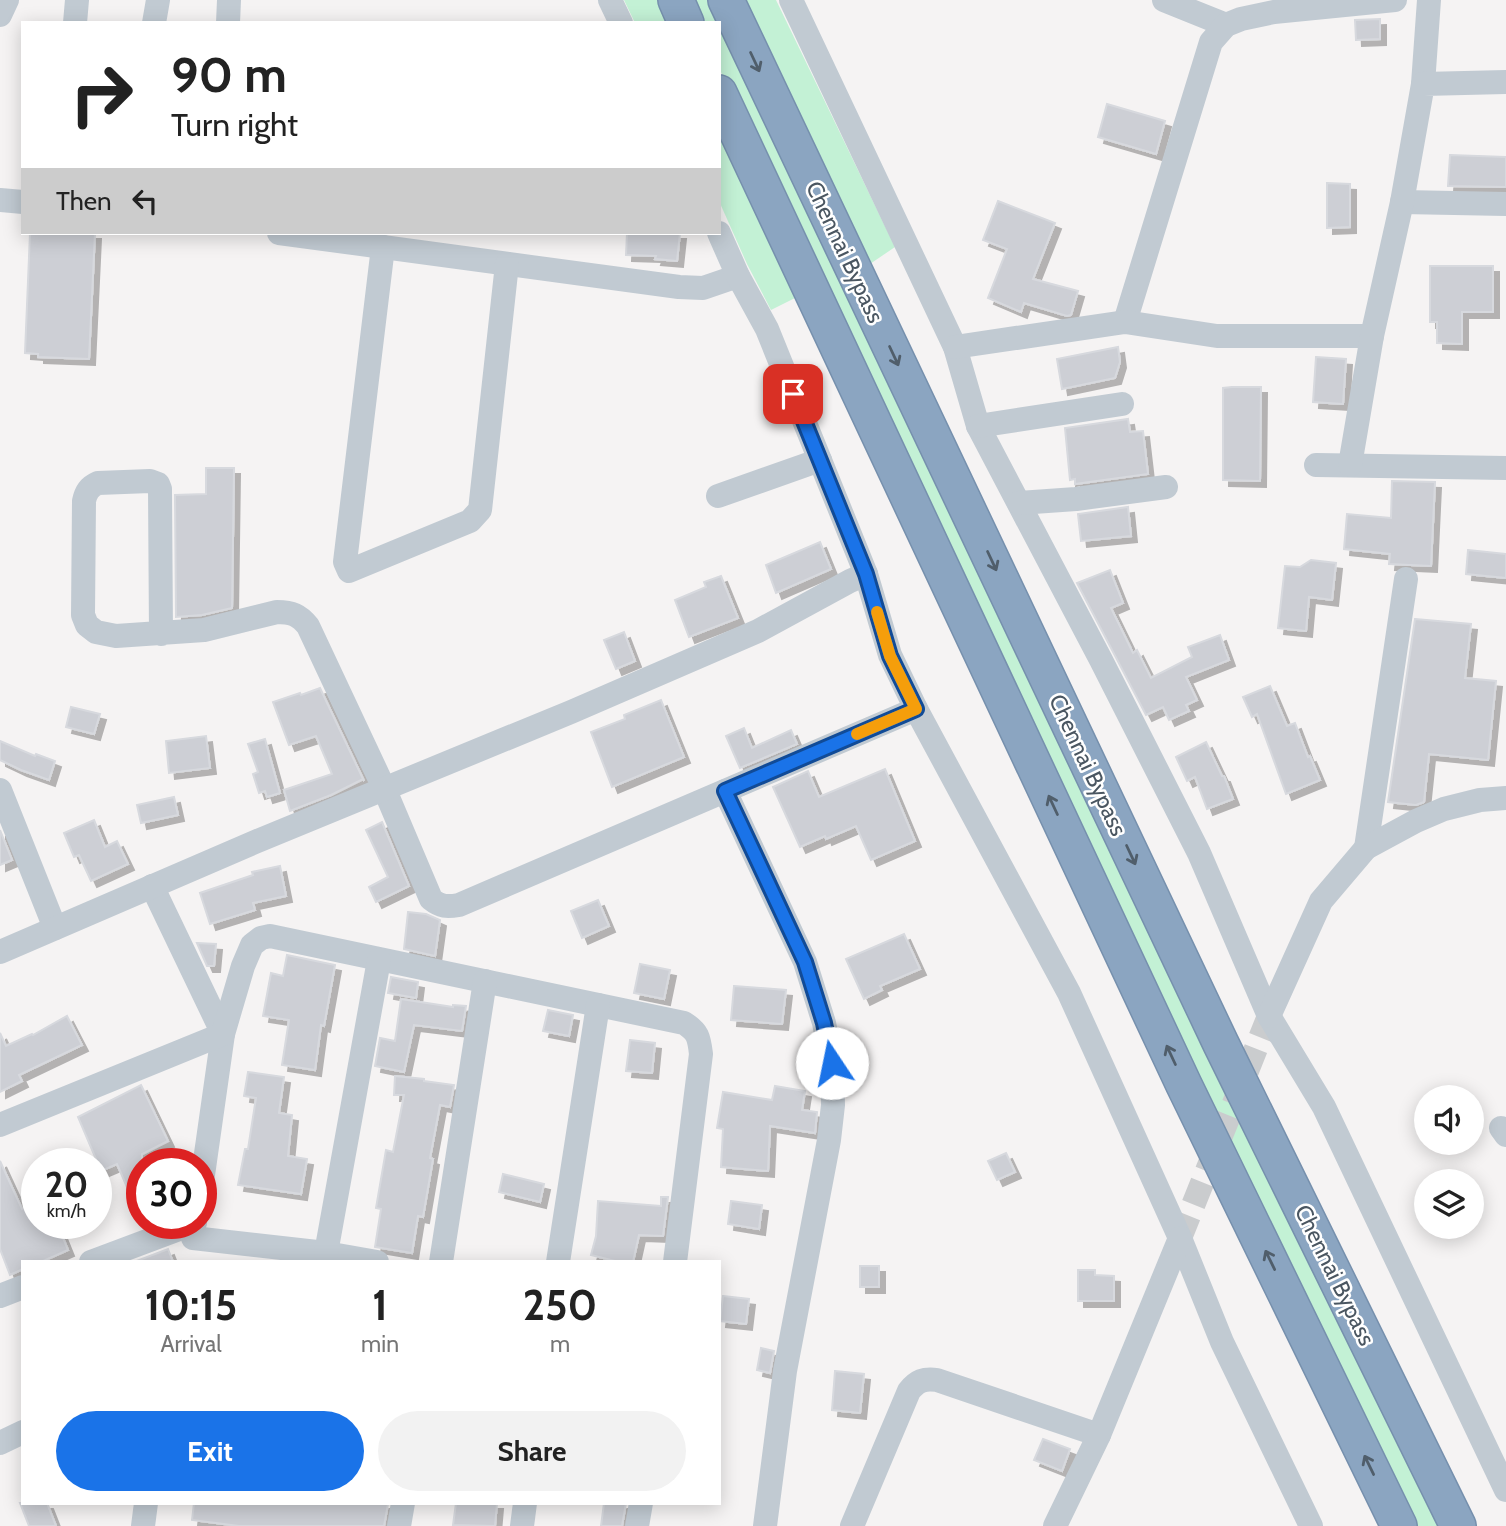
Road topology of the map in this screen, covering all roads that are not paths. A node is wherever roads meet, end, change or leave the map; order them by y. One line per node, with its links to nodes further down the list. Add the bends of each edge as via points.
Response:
1 (7, 0): 12 (street)
2 (77, 0): 13 (street)
3 (158, 0): 14 (street)
4 (229, 0): 15 (street)
5 (610, 0): 16 (street)
6 (676, 0): 17 (highway)
7 (726, 0): 90 (highway, Chennai Bypass, one-way to 90, via 1227,1057)
8 (790, 0): 33 (street)
9 (1164, 0): 18 (street)
10 (1395, 0): 18 (street, via 1274,12)
11 (1429, 0): 20 (street)
12 (0, 15)
13 (75, 21)
14 (154, 21)
15 (228, 21)
16 (620, 21)
17 (686, 21)
18 (1226, 25): 31 (street, via 1211,42)
19 (1506, 82): 20 (street)
20 (1423, 84): 24 (street)
21 (721, 97): 89 (highway, Chennai Bypass, one-way to 21, via 1184,1085)
22 (0, 200): 23 (street)
23 (21, 202)
24 (1402, 202): 25 (street); 32 (street)
25 (1506, 204)
26 (294, 235): 28 (street)
27 (720, 235): 30 (street)
28 (383, 247): 29 (street); 29 (street, via 345,562 349,571 470,521 480,510)
29 (508, 264): 30 (street, via 679,287 703,288)
30 (738, 276): 36 (street, via 767,329)
31 (1125, 322): 32 (street, via 1217,336); 33 (street)
32 (1371, 336): 38 (street)
33 (955, 347): 35 (street)
34 (1122, 404): 35 (street)
35 (978, 426): 42 (street)
36 (820, 460): 41 (street); 43 (street)
37 (1316, 465): 38 (street)
38 (1350, 465): 39 (street)
39 (1506, 468)
40 (1166, 487): 42 (street)
41 (718, 496)
42 (1019, 503): 58 (street, via 1199,853)
43 (866, 574): 46 (street, via 890,656); 47 (street, via 758,631)
44 (1406, 579): 51 (street)
45 (161, 634): 45 (street, via 96,632 83,615 84,501 91,486 158,484); 47 (street, via 204,630 278,612 300,616)
46 (916, 709): 49 (street); 62 (street, via 1069,993)
47 (384, 788): 49 (street, via 431,899 446,907); 52 (street)
48 (0, 790): 53 (street)
49 (725, 791): 85 (street, via 805,962 832,1063 829,1140 785,1371)
50 (1506, 798): 51 (street, via 1444,808)
51 (1366, 848): 58 (street, via 1321,901)
52 (152, 886): 53 (street); 59 (street)
53 (55, 928): 54 (street)
54 (0, 952)
55 (379, 960): 56 (street); 59 (street, via 270,936 261,938 252,945 243,967); 65 (street)
56 (485, 981): 57 (street); 68 (street)
57 (598, 1004): 69 (street); 70 (street, via 684,1023 699,1038 701,1054)
58 (1269, 1016): 76 (street, via 1324,1107)
59 (223, 1034): 60 (street); 61 (street)
60 (0, 1125)
61 (207, 1148)
62 (1180, 1238): 74 (street); 88 (street, via 1222,1342)
63 (185, 1239): 66 (street)
64 (210, 1239): 65 (street)
65 (326, 1253): 67 (street)
66 (99, 1260)
67 (366, 1260)
68 (441, 1260)
69 (558, 1260)
70 (675, 1260)
71 (21, 1288): 72 (street)
72 (0, 1296)
73 (21, 1433): 75 (street)
74 (1099, 1435): 86 (street, via 926,1378 909,1391); 87 (street)
75 (0, 1443)
76 (1506, 1490)
77 (146, 1505): 81 (street)
78 (402, 1505): 82 (street)
79 (526, 1505): 83 (street)
80 (641, 1505): 84 (street)
81 (143, 1526)
82 (399, 1526)
83 (522, 1526)
84 (637, 1526)
85 (765, 1526)
86 (852, 1526)
87 (1055, 1526)
88 (1311, 1526)
89 (1399, 1526)
90 (1458, 1526)

